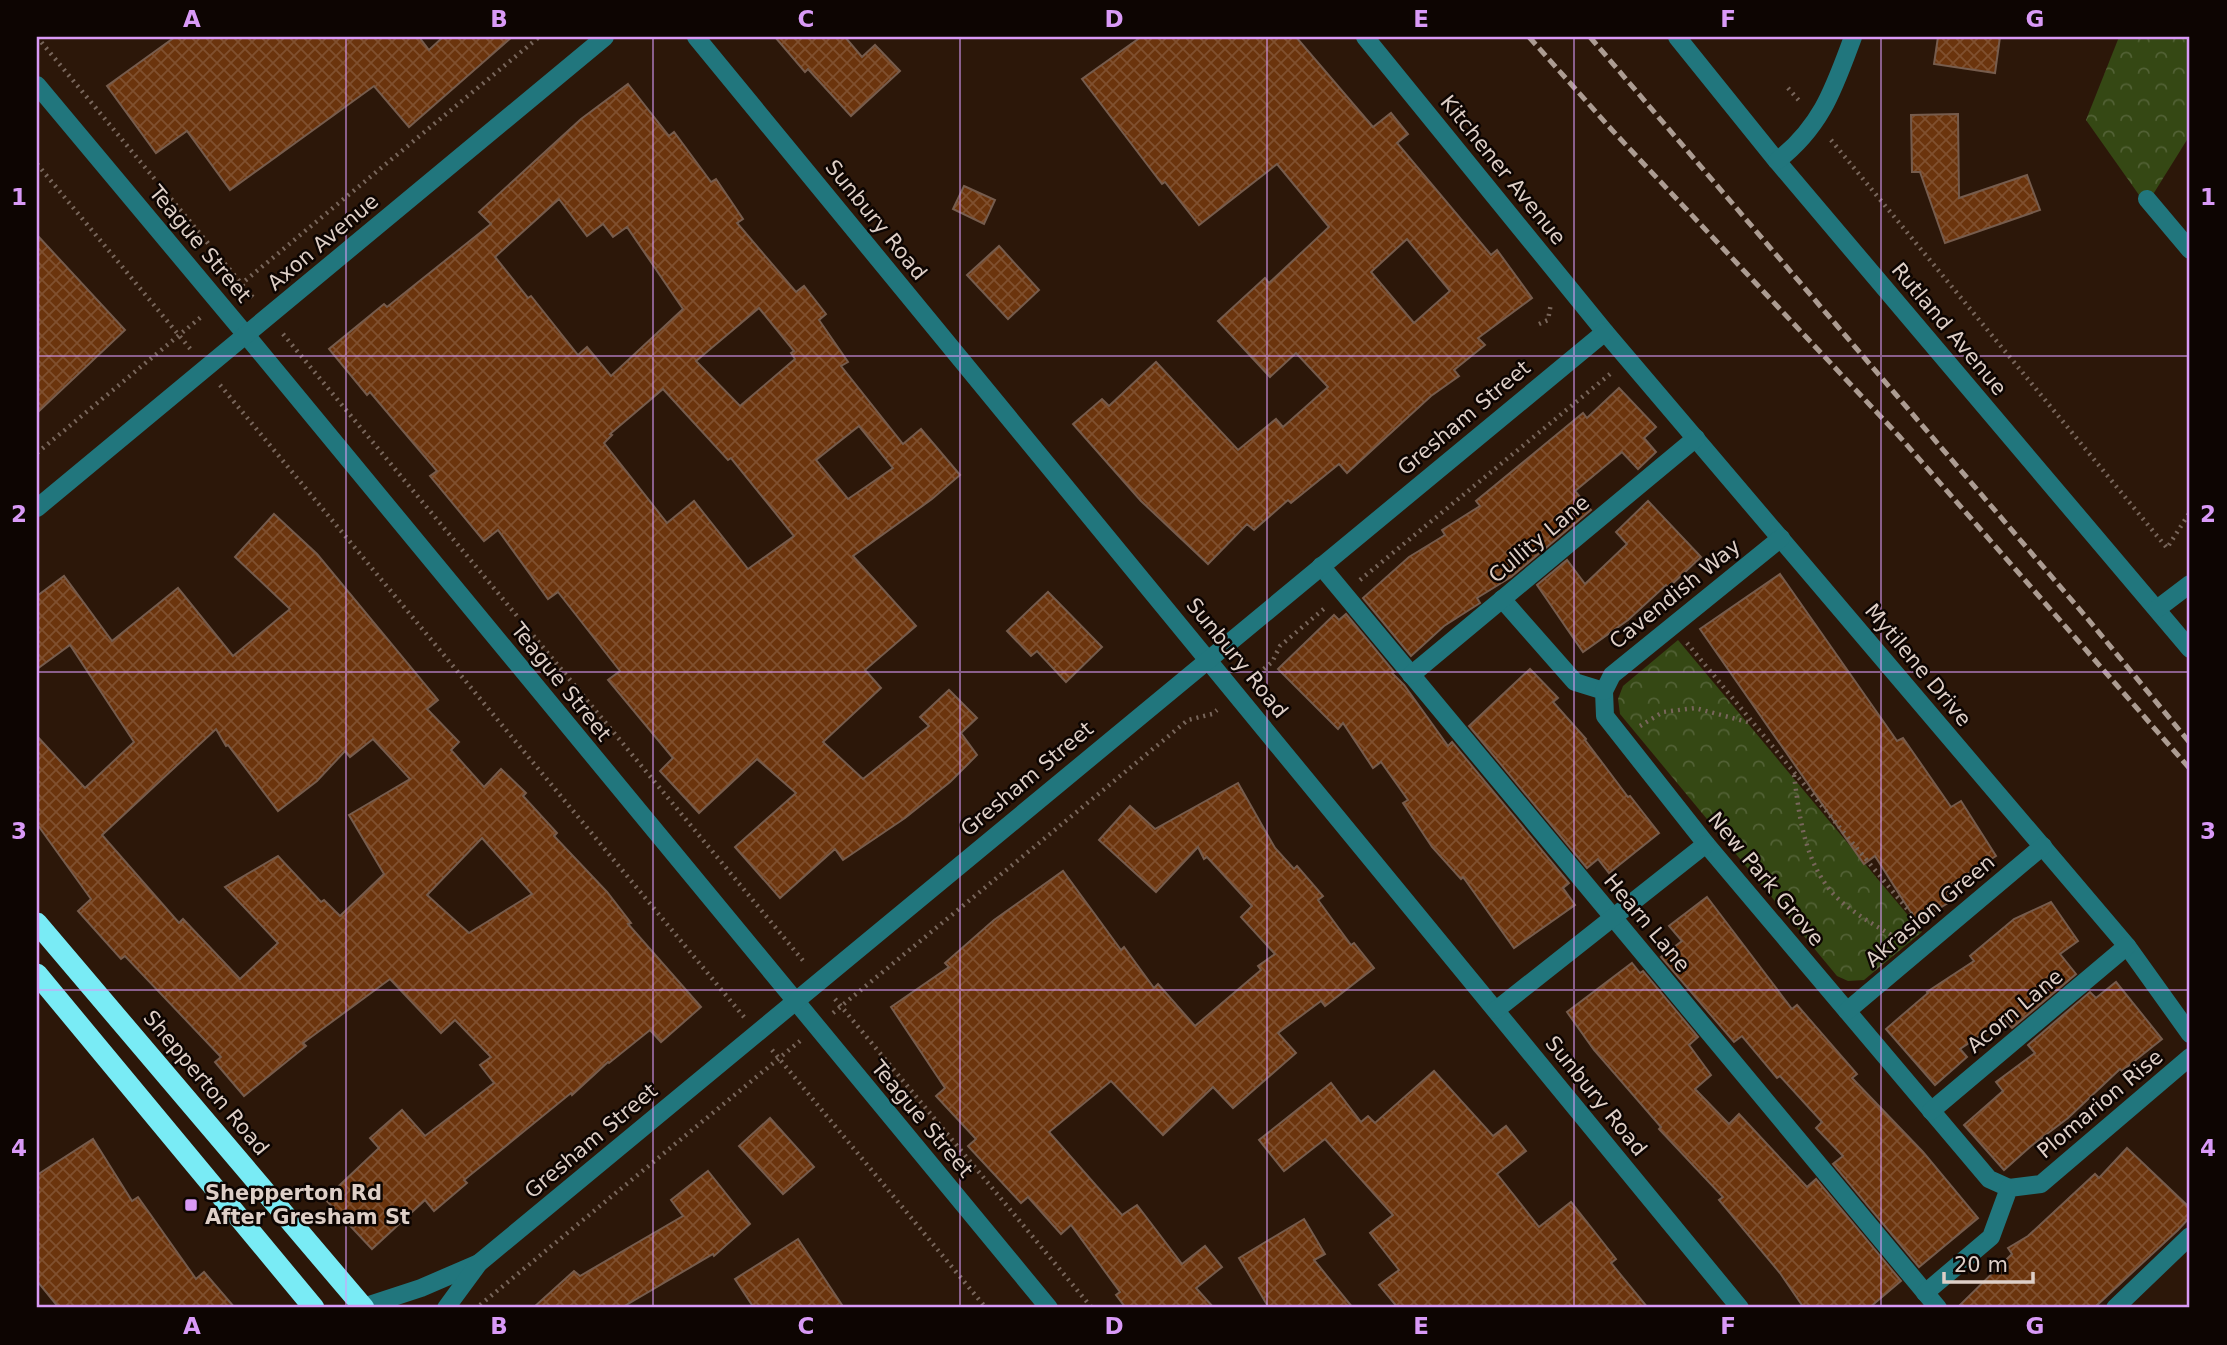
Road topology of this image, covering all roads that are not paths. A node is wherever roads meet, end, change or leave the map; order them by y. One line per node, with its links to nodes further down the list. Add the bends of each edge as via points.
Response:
1 (605, 37): 11 (street, Axon Avenue)
2 (696, 37): 20 (street, Sunbury Road)
3 (1365, 37): 10 (street, Kitchener Avenue)
4 (1678, 37): 7 (street, Rutland Avenue)
5 (1853, 37): 7 (street, via 1830,99 1812,127)
6 (37, 85): 11 (street, Teague Street)
7 (1777, 161): 18 (street, Rutland Avenue)
8 (2147, 199): 9 (street)
9 (2190, 250)
10 (1605, 332): 12 (street, Mytilene Drive); 15 (street, Gresham Street)
11 (246, 335): 13 (street, Axon Avenue); 29 (street, Teague Street)
12 (1696, 438): 14 (street, Mytilene Drive); 17 (street, Cullity Lane)
13 (37, 508)
14 (1781, 538): 22 (street, Cavendish Way, via 1612,675); 24 (street, Mytilene Drive)
15 (1321, 566): 20 (street, Gresham Street); 21 (street, Hearn Lane)
16 (2190, 584): 18 (street)
17 (1502, 599): 21 (street, Cullity Lane); 22 (street, via 1575,682)
18 (2157, 609): 19 (street, Rutland Avenue)
19 (2190, 649)
20 (1208, 659): 29 (street, Gresham Street); 30 (street, Sunbury Road)
21 (1411, 675): 25 (street, Hearn Lane)
22 (1604, 691): 23 (street, New Park Grove, via 1605,716)
23 (1706, 844): 25 (street); 31 (street, New Park Grove)
24 (2043, 846): 27 (street, Mytilene Drive); 31 (street, Akrasion Green)
25 (1614, 918): 30 (street); 38 (street, Hearn Lane)
26 (37, 923): 40 (highway, Shepperton Road)
27 (2127, 946): 32 (street, Mytilene Drive); 34 (street, Acorn Lane)
28 (37, 974): 39 (highway)
29 (795, 1002): 37 (street, Gresham Street); 42 (street, Teague Street)
30 (1496, 1010): 43 (street, Sunbury Road)
31 (1847, 1011): 34 (street, New Park Grove)
32 (2190, 1034)
33 (2190, 1057): 35 (street, Plomarion Rise, via 2041,1184)
34 (1931, 1111): 35 (street, New Park Grove, via 1989,1179)
35 (2009, 1188): 38 (street, via 1991,1237)
36 (2190, 1236): 45 (street)
37 (479, 1263): 40 (street, Gresham Street); 41 (street, Gresham Street)
38 (1925, 1293): 44 (street, Hearn Lane)
39 (314, 1308)
40 (363, 1308)
41 (446, 1308)
42 (1048, 1308)
43 (1740, 1308)
44 (1938, 1308)
45 (2115, 1308)

